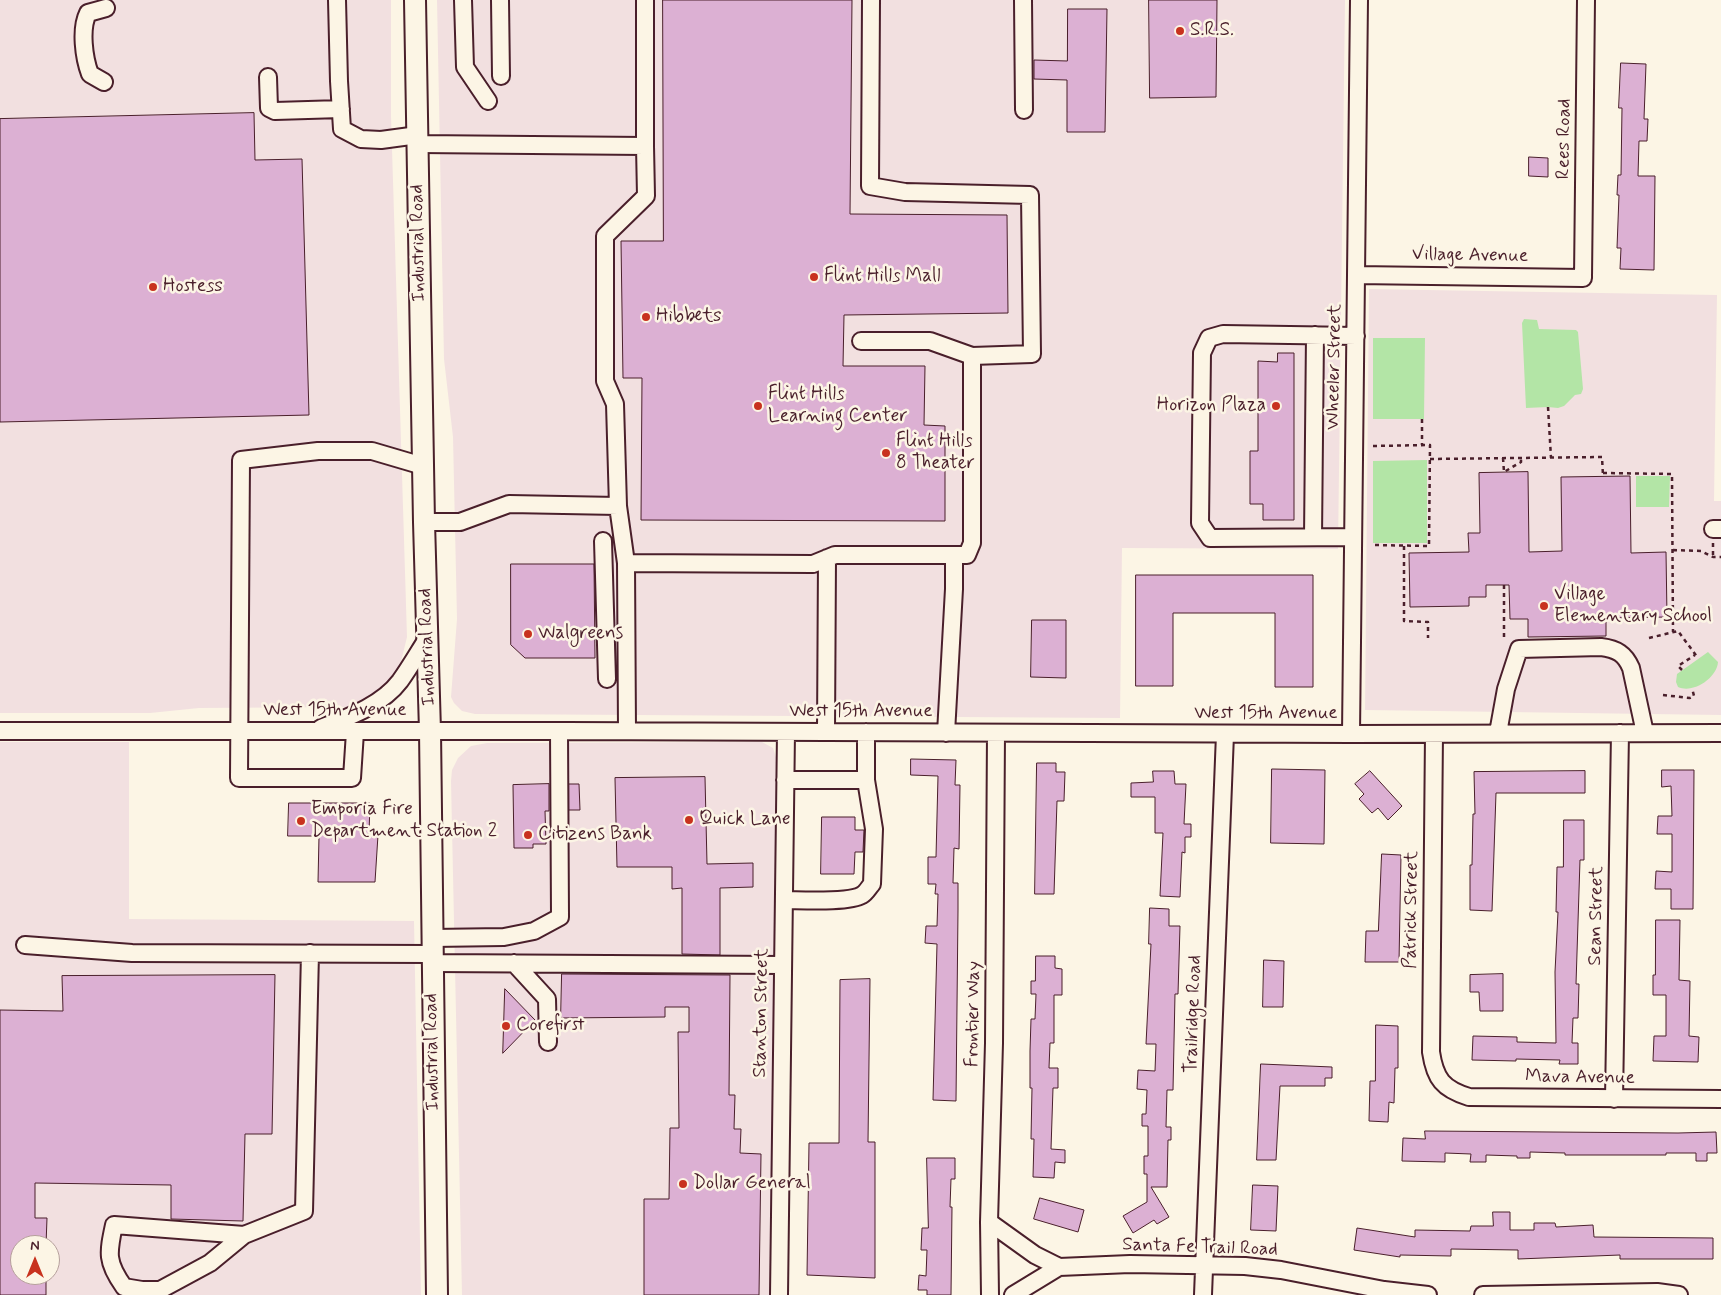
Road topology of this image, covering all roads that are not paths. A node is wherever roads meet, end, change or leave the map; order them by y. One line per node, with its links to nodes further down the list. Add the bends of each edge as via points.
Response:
1 (337, 0): 15 (street)
2 (415, 0): 17 (main road, Industrial Road)
3 (463, 0): 14 (street, via 465,67)
4 (500, 0): 11 (street)
5 (645, 0): 18 (street)
6 (871, 0): 24 (street, via 870,186 905,192 1030,195 1032,354)
7 (1023, 0): 16 (street)
8 (1359, 0): 19 (street, Wheeler Street)
9 (1586, 0): 20 (street, Rees Road)
10 (106, 8): 13 (street, via 88,14 84,22 85,62 90,74)
11 (500, 76)
12 (268, 77): 15 (street, via 269,108 275,111)
13 (104, 82)
14 (488, 101)
15 (341, 109): 17 (street, via 342,129 360,139)
16 (1024, 110)
17 (418, 139): 18 (street); 25 (main road, Industrial Road)
18 (646, 146): 26 (street, via 646,196 605,236 605,381 616,404)
19 (1356, 275): 20 (street, Village Avenue); 22 (street, Wheeler Street)
20 (1583, 278)
21 (1315, 335): 22 (street); 28 (street); 28 (street, via 1223,334 1209,338 1202,352 1200,523 1210,538)
22 (1356, 336): 29 (street, Wheeler Street)
23 (861, 341): 24 (street, via 930,341)
24 (972, 356): 31 (street, via 972,543 967,555)
25 (423, 466): 27 (main road, Industrial Road); 37 (street, via 372,451 318,451 241,460)
26 (618, 506): 27 (street, via 509,504 460,522); 33 (street)
27 (424, 522): 34 (main road, Industrial Road)
28 (1313, 537): 29 (street)
29 (1353, 537): 53 (street, Wheeler Street)
30 (603, 541): 35 (street)
31 (954, 555): 32 (street, via 835,555); 46 (street)
32 (827, 558): 33 (street, via 813,564); 44 (street)
33 (626, 563): 40 (street)
34 (427, 639): 38 (main road, Industrial Road); 41 (street, via 399,682 387,694 364,710)
35 (607, 679)
36 (0, 731): 37 (street, West 15th Avenue)
37 (241, 731): 41 (street, West 15th Avenue); 42 (street, via 239,778 352,778)
38 (430, 731): 39 (street, West 15th Avenue); 42 (street, West 15th Avenue); 59 (main road, Industrial Road)
39 (559, 731): 40 (street, West 15th Avenue); 59 (street, via 560,917 534,931)
40 (627, 731): 43 (street, West 15th Avenue)
41 (311, 732): 42 (street, West 15th Avenue)
42 (355, 732)
43 (786, 732): 44 (street, West 15th Avenue); 55 (street, Stanton Street)
44 (826, 732): 45 (street, West 15th Avenue)
45 (866, 732): 46 (street, West 15th Avenue); 56 (street)
46 (946, 733): 47 (street, West 15th Avenue)
47 (996, 733): 52 (street, West 15th Avenue); 67 (street, Frontier Way)
48 (1498, 733): 49 (street, West 15th Avenue); 50 (street, via 1518,649 1602,648 1620,652 1632,668); 54 (street, West 15th Avenue)
49 (1620, 733): 50 (street, West 15th Avenue); 65 (street, Sean Street)
50 (1645, 733): 51 (street, West 15th Avenue)
51 (1721, 733)
52 (1225, 734): 53 (street, West 15th Avenue); 69 (street, Trailridge Road)
53 (1351, 734): 54 (street, West 15th Avenue)
54 (1434, 734): 64 (street, Patrick Street, via 1431,1052 1434,1070)
55 (785, 780): 56 (street); 57 (street, Stanton Street)
56 (866, 780): 57 (street, via 874,830 872,884 861,896 851,898)
57 (784, 900): 62 (street, Stanton Street)
58 (25, 945): 60 (street, via 132,953)
59 (432, 952): 60 (street); 61 (street); 71 (main road, Industrial Road)
60 (310, 953): 68 (street, via 304,1211)
61 (514, 964): 62 (street); 63 (street, via 547,999)
62 (783, 965): 72 (street, Stanton Street)
63 (548, 1042)
64 (1442, 1084): 65 (street, Mava Avenue, via 1469,1097)
65 (1614, 1099): 66 (street, Mava Avenue)
66 (1721, 1100)
67 (990, 1222): 70 (street, Santa Fe Trail Road, via 1035,1255); 73 (street, Frontier Way)
68 (244, 1235): 68 (street, via 114,1224 109,1246 110,1265 124,1287 160,1290 210,1263)
69 (1204, 1266): 70 (street, Santa Fe Trail Road, via 1130,1264); 75 (street, Trailridge Road); 76 (street, Santa Fe Trail Road, via 1280,1270)
70 (1059, 1267): 74 (street, Santa Fe Trail Road)
71 (437, 1295)
72 (779, 1295)
73 (990, 1295)
74 (1013, 1295)
75 (1203, 1295)
76 (1428, 1295)
77 (1483, 1295): 78 (street, via 1656,1292)
78 (1679, 1295)

